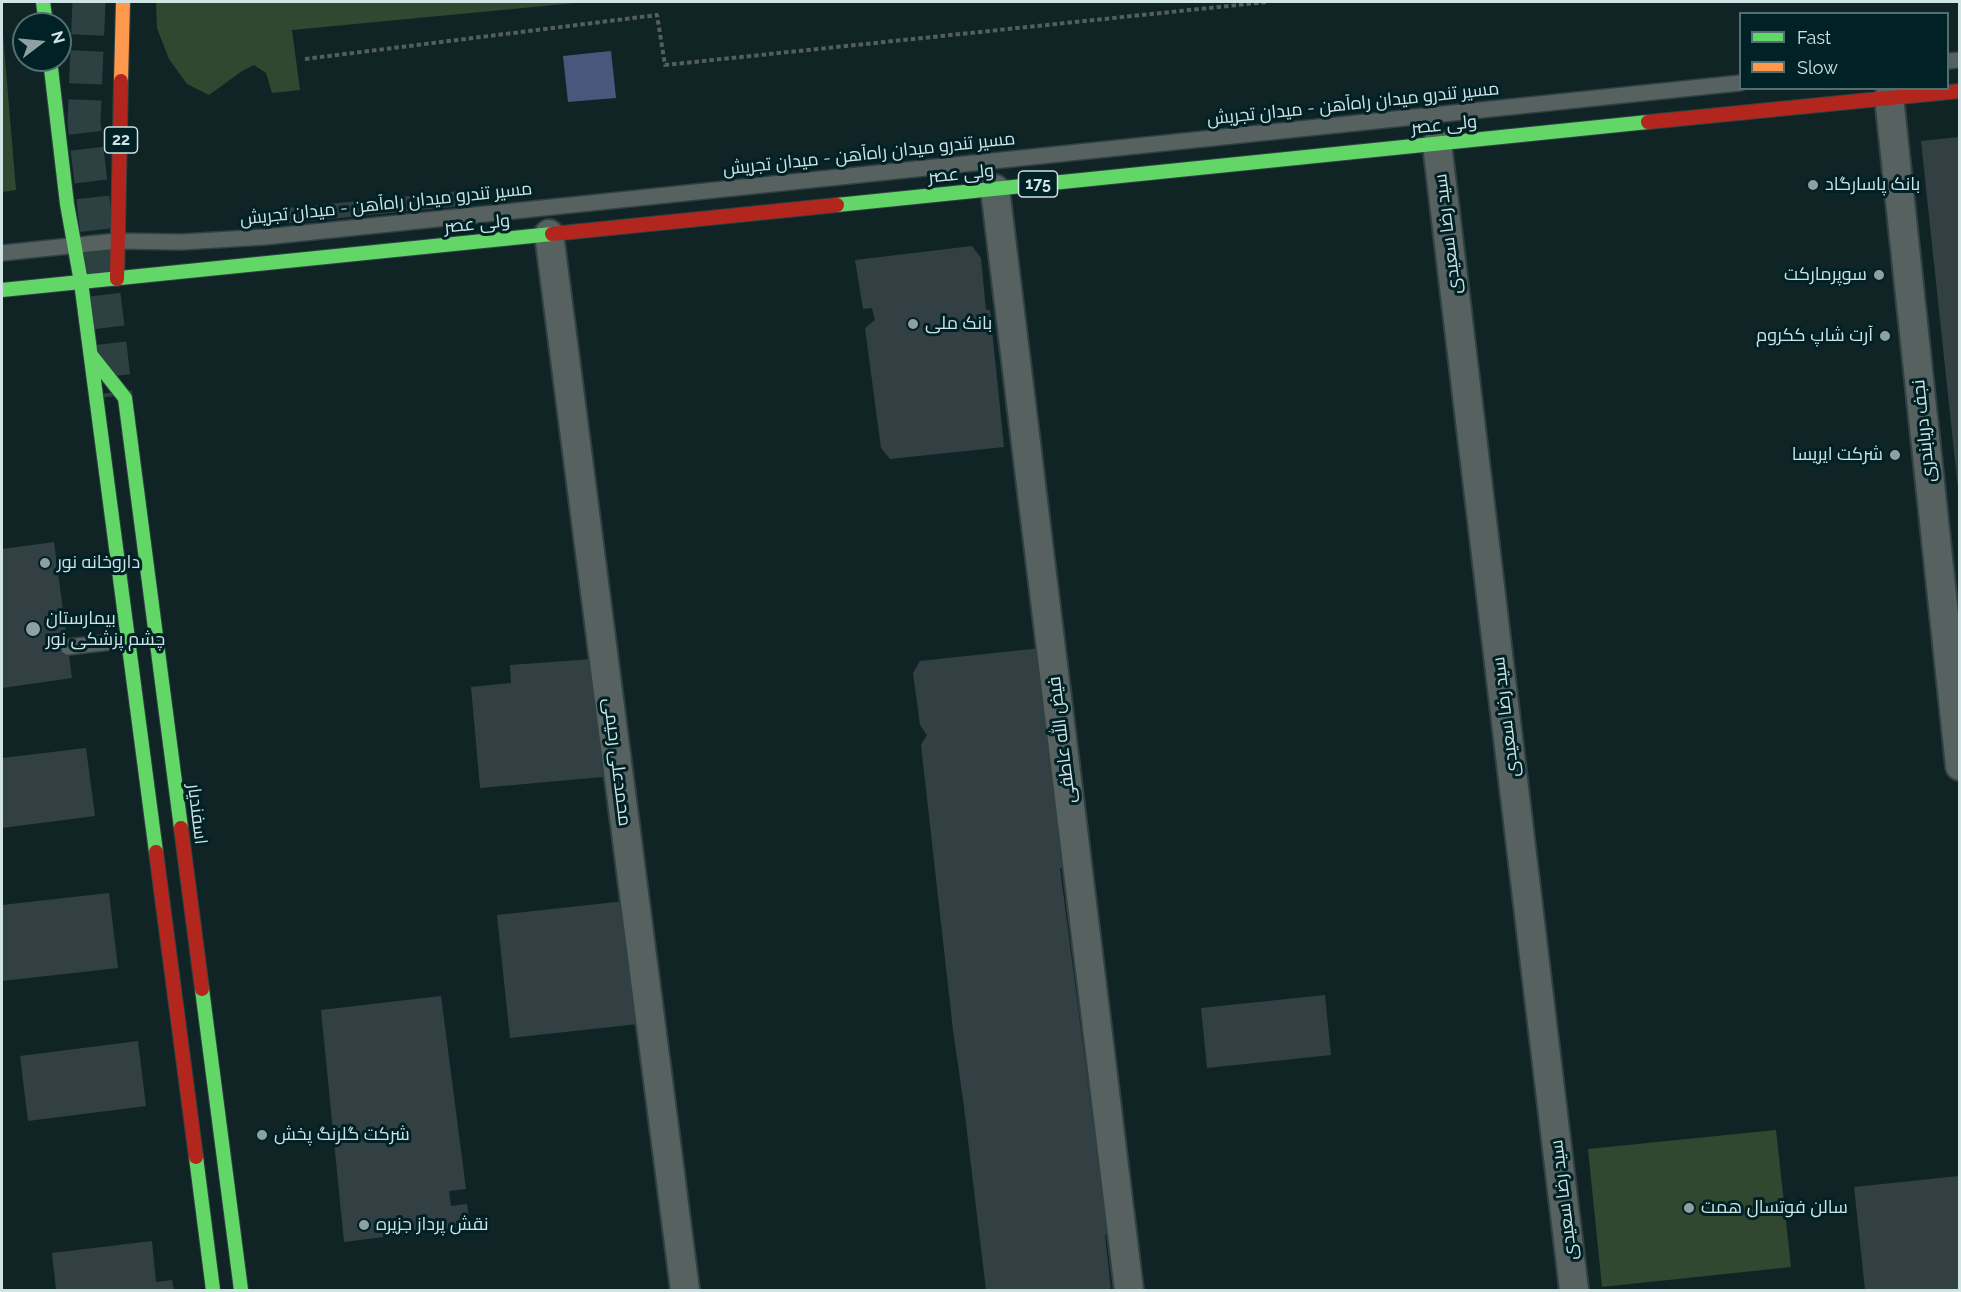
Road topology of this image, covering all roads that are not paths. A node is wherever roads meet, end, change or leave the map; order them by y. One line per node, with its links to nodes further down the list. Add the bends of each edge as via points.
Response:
1 (123, 2): 9 (main road, 22)
2 (51, 72): 10 (main road, اسفندیار)
3 (1739, 83): 9 (lane, مسیر تندرو میدان راه‌آهن - میدان تجریش, via 265,237)
4 (1959, 91): 5 (main road, ولی عصر / 175)
5 (1889, 97): 6 (main road, ولی عصر / 175); 18 (street, نجف دریابندری)
6 (1437, 144): 7 (main road, ولی عصر / 175); 23 (street, سید رضا سعیدی)
7 (995, 189): 8 (main road, ولی عصر / 175); 22 (street, فیض الله عاطفی)
8 (549, 234): 12 (main road, ولی عصر / 175); 21 (street, محمدعلی رحیمی)
9 (117, 241): 10 (lane, مسیر تندرو میدان راه‌آهن - میدان تجریش); 12 (main road, 22)
10 (75, 245): 11 (lane, مسیر تندرو میدان راه‌آهن - میدان تجریش); 13 (main road, اسفندیار)
11 (2, 253)
12 (117, 279): 13 (main road, ولی عصر / 175)
13 (81, 282): 14 (main road, ولی عصر / 175); 15 (main road, اسفندیار)
14 (2, 290)
15 (90, 353): 16 (main road, اسفندیار); 20 (main road, اسفندیار, via 124,398)
16 (128, 640): 17 (lane); 19 (main road, اسفندیار)
17 (68, 647)
18 (1959, 766)
19 (213, 1290)
20 (242, 1290)
21 (685, 1290)
22 (1129, 1290)
23 (1575, 1290)

